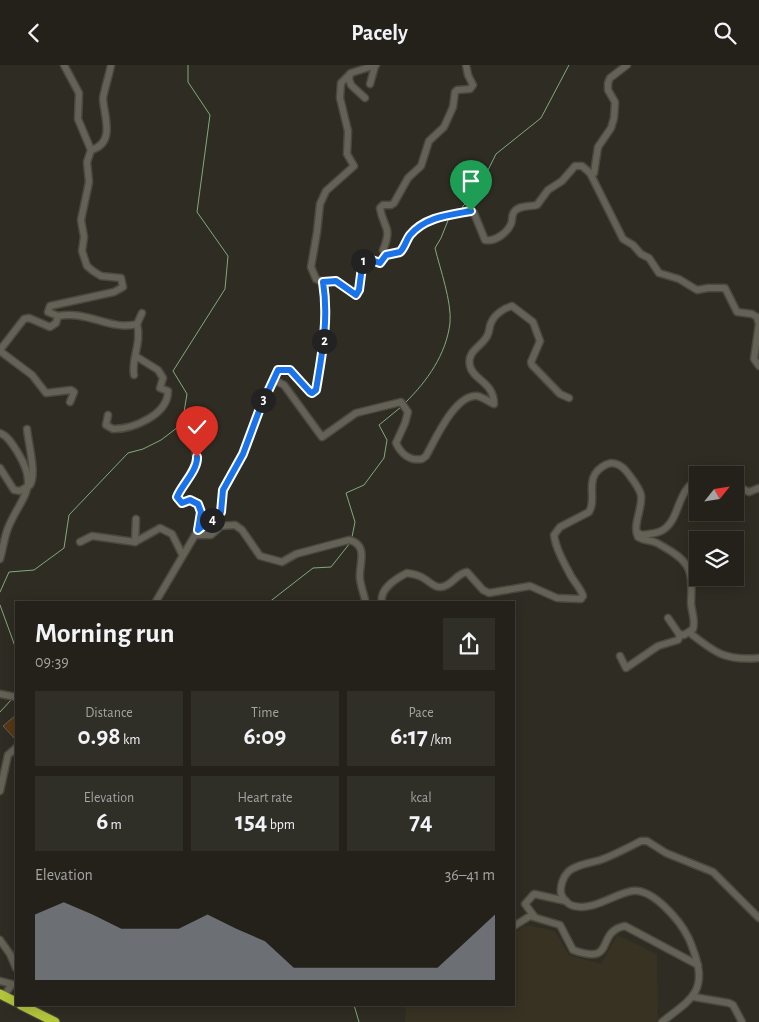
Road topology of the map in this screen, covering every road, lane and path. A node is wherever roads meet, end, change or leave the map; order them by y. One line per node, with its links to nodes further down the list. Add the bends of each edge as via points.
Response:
1 (64, 65): 9 (street, via 79,93 78,119)
2 (111, 65): 9 (street, via 104,94 107,132 99,146)
3 (376, 65): 6 (street); 7 (street)
4 (466, 65): 11 (street, via 473,85 470,89 455,92 445,125 427,145 422,165 408,178 394,203 380,208 387,227 388,236 383,250)
5 (627, 65): 10 (street, via 608,83 615,102 612,129 598,147 594,173)
6 (351, 73): 8 (street, via 351,85); 12 (street, via 341,83 340,98 348,131 347,154 354,166 326,191 320,204 311,267 316,279)
7 (370, 84)
8 (365, 98)
9 (91, 150): 14 (street, via 87,162 89,182 81,220 82,251 87,266 93,271 101,276 118,277 123,285 114,293 50,306 48,312)
10 (590, 173): 11 (street, via 582,166 575,166 562,181 548,190 539,203 515,211 511,224 492,241 485,240 476,214 471,211 440,216 420,225 400,252); 18 (street, via 623,239 649,259 660,273 697,290 725,288 737,312 757,317 754,359)
11 (386, 255): 12 (street, via 380,263 363,259 356,295 336,281)
12 (323, 282): 20 (street, via 326,324 316,390 310,392 290,370 278,370)
13 (142, 313): 15 (street)
14 (58, 316): 15 (street, via 84,316 116,325); 16 (street, via 50,327 30,318 24,319)
15 (137, 324): 17 (street)
16 (0, 351): 22 (street, via 32,375 46,393 74,392)
17 (136, 357): 19 (street); 23 (street, via 158,370 164,378 160,388 168,391 168,397 155,415 141,423 113,429 106,425)
18 (759, 366)
19 (134, 375)
20 (274, 380): 21 (street, via 284,385 322,437 356,413 402,401 408,412 396,443 408,457 422,459 456,405 476,396 494,404 488,386 474,374 469,364 472,352 488,334 494,317 512,306 533,322 540,341 530,362 560,394); 34 (street, via 243,454 223,490 221,512)
21 (569, 398)
22 (70, 402)
23 (108, 415)
24 (27, 429): 29 (street, via 33,477)
25 (0, 433): 29 (street, via 7,436 25,464)
26 (195, 449): 34 (street, via 198,461 177,497 182,503 190,500 198,504 201,512)
27 (0, 468): 29 (street, via 14,490)
28 (689, 486): 33 (street, via 665,528 641,535)
29 (28, 487): 38 (street, via 7,529)
30 (759, 488): 31 (street, via 749,492)
31 (744, 490)
32 (136, 519): 36 (street)
33 (636, 531): 41 (street, via 640,491 624,468 610,463 595,474 589,511 560,527 554,535 555,544 582,593 581,599 557,598 530,586 489,593 467,572 439,587 421,576 408,573 398,577 384,591); 43 (street, via 642,539 656,543 689,567 693,580 691,609 694,622)
34 (196, 533): 37 (street); 40 (street, via 211,535 222,526 235,525 260,556 282,562 296,554 354,542 362,556 360,578)
35 (80, 542): 36 (street, via 92,536)
36 (135, 542): 37 (street, via 160,528 164,529 172,534)
37 (182, 555): 39 (street)
38 (0, 559)
39 (156, 601)
40 (366, 601)
41 (382, 601)
42 (668, 618): 44 (street)
43 (690, 633): 44 (street); 46 (street, via 722,655 735,659)
44 (679, 634): 45 (street, via 678,640 658,646 628,667 624,667)
45 (620, 656)
46 (759, 658)
47 (0, 694): 48 (street)
48 (15, 697)
49 (15, 749): 50 (street, via 8,755)
50 (0, 791)
51 (566, 901): 52 (street, via 534,894 525,904); 53 (street, via 561,893 562,881 568,871 648,841 666,853 713,872); 56 (street, via 574,906 589,906 632,891 643,891 658,901 688,937)
52 (534, 916): 54 (street); 56 (street, via 560,925 573,950 583,954 600,953 614,930 625,926)
53 (759, 918)
54 (515, 925)
55 (0, 940): 57 (street)
56 (698, 965): 61 (street)
57 (15, 966)
58 (0, 981): 59 (street)
59 (14, 986): 60 (street)
60 (2, 995): 62 (highway)
61 (694, 997): 65 (street); 66 (street, via 733,1005)
62 (15, 1002)
63 (23, 1006): 64 (highway)
64 (55, 1022)
65 (662, 1022)
66 (742, 1022)

